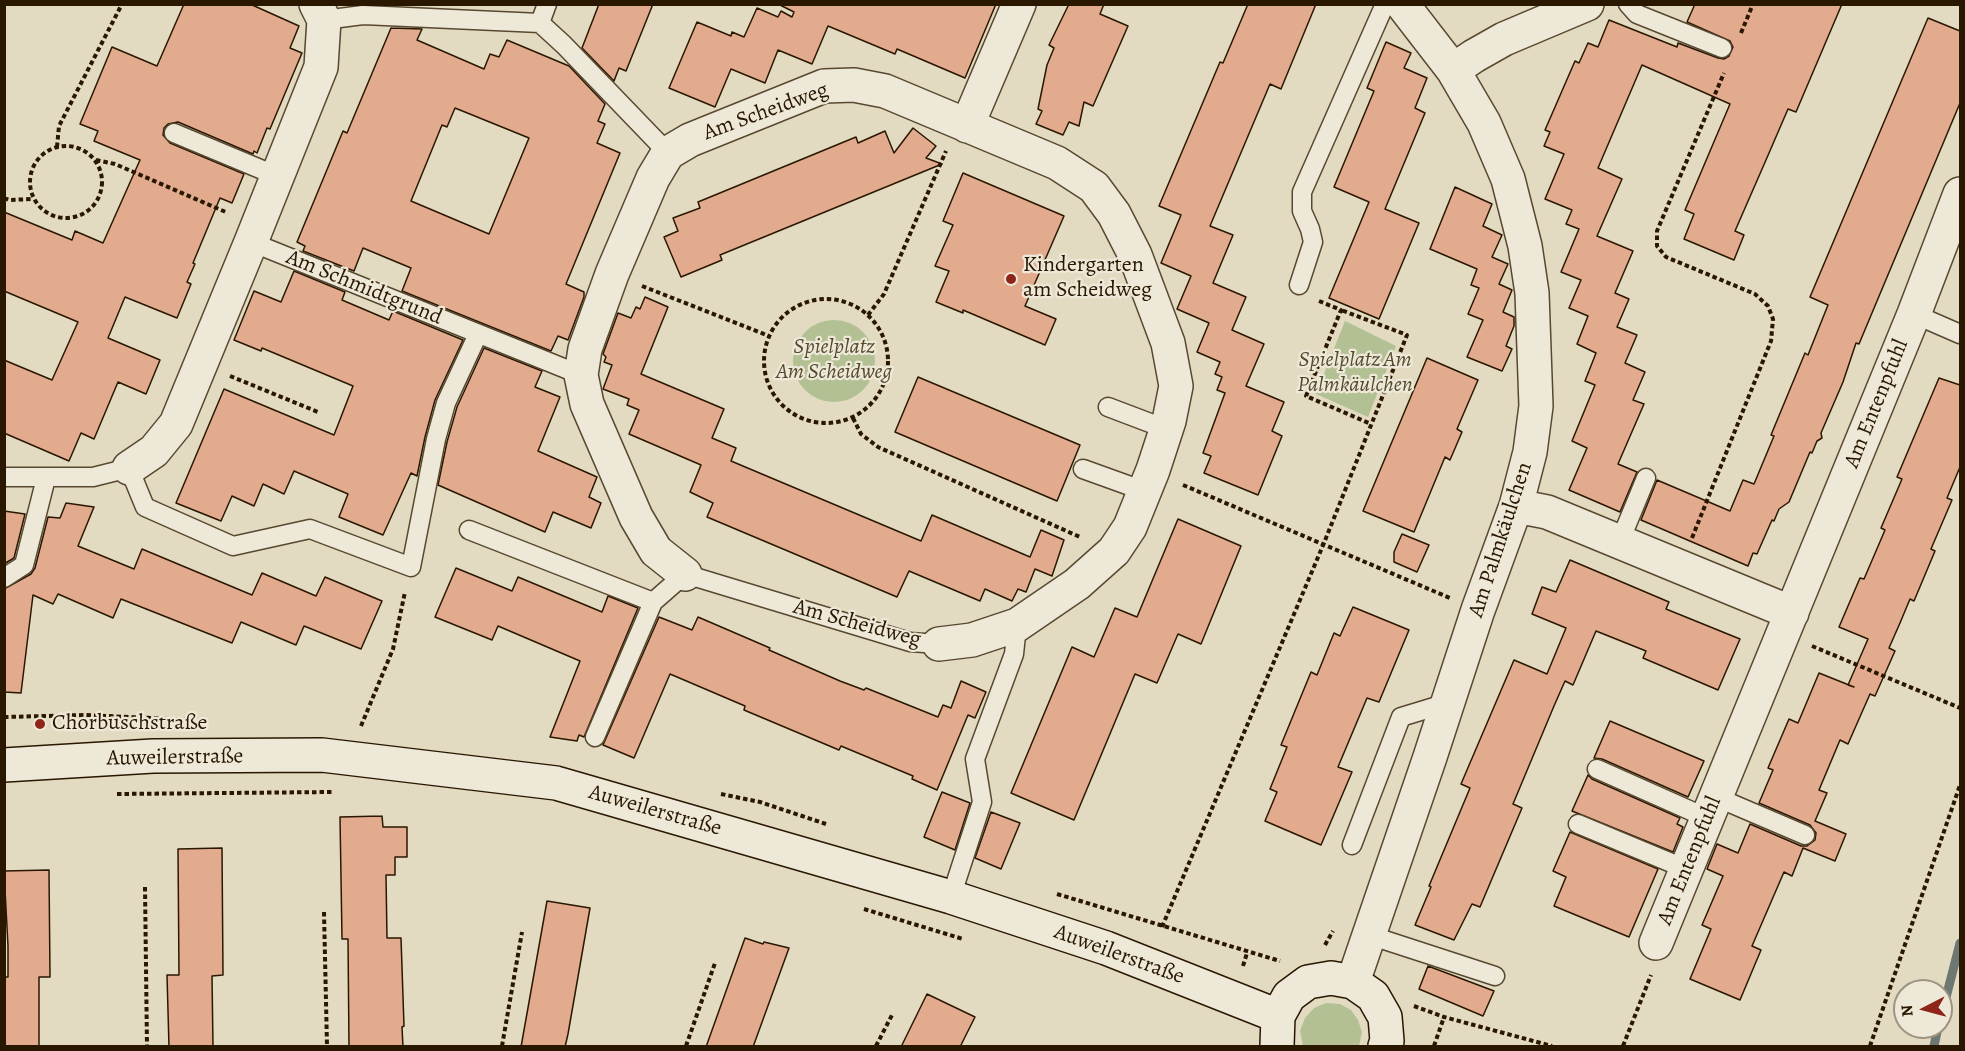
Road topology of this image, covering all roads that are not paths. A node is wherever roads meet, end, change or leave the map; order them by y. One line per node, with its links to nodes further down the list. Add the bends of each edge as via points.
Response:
1 (547, 4): 9 (lane)
2 (1019, 4): 12 (street)
3 (1385, 4): 18 (lane, via 1302,192 1302,212 1313,242)
4 (1402, 4): 11 (street, Am Palmkäulchen)
5 (1587, 4): 11 (street, via 1504,39)
6 (1628, 4): 10 (lane, via 1637,14)
7 (365, 10): 8 (lane); 9 (lane)
8 (320, 12): 15 (street, via 321,67)
9 (540, 22): 14 (lane)
10 (1729, 51)
11 (1453, 70): 31 (street, Am Palmkäulchen, via 1484,123 1508,179 1532,293 1536,406 1530,452)
12 (963, 124): 14 (street, Am Scheidweg, via 885,91 854,85 824,86 690,140); 24 (street, Am Scheidweg, via 1057,163 1094,188 1114,214 1135,255 1168,343 1176,386)
13 (174, 133): 15 (lane)
14 (668, 153): 22 (street, Am Scheidweg, via 653,178 612,274 585,349)
15 (277, 176): 17 (street)
16 (1960, 194): 19 (street, Am Entenpfuhl)
17 (254, 234): 20 (lane, Am Schmidtgrund); 25 (street, via 176,424 154,451)
18 (1299, 285)
19 (1914, 315): 21 (lane); 37 (street, Am Entenpfuhl)
20 (478, 334): 22 (lane, Am Schmidtgrund); 25 (lane, via 443,412 411,567 310,529 233,546 145,507)
21 (1960, 334)
22 (581, 375): 34 (street, Am Scheidweg, via 587,404 636,517 656,551)
23 (1108, 407): 24 (lane)
24 (1166, 429): 30 (street, Am Scheidweg)
25 (129, 468): 28 (lane, via 93,477)
26 (1083, 469): 30 (lane)
27 (4, 477): 28 (lane)
28 (46, 478): 35 (lane, via 24,565)
29 (1646, 478): 33 (lane)
30 (1149, 480): 38 (street, Am Scheidweg, via 1130,528 1114,551 1077,584)
31 (1516, 506): 33 (street, via 1547,512); 40 (street, Am Palmkäulchen)
32 (469, 530): 36 (lane)
33 (1620, 541): 37 (street, via 1680,566)
34 (685, 574): 36 (lane); 39 (lane, Am Scheidweg, via 910,642)
35 (4, 578)
36 (653, 602): 41 (lane)
37 (1787, 623): 44 (street, Am Entenpfuhl)
38 (1017, 625): 39 (street, Am Scheidweg, via 972,640); 49 (lane, via 1014,654 975,759 982,802)
39 (939, 644)
40 (1448, 703): 47 (lane, via 1401,717); 50 (street, Am Palmkäulchen)
41 (595, 737)
42 (4, 765): 49 (street, Auweilerstraße, via 153,756 322,755 556,783)
43 (1597, 769): 44 (lane)
44 (1712, 807): 46 (lane); 48 (street, Am Entenpfuhl)
45 (1578, 824): 48 (lane)
46 (1805, 835)
47 (1352, 845)
48 (1686, 869): 51 (street, Am Entenpfuhl)
49 (951, 897): 54 (street, Auweilerstraße, via 1106,948)
50 (1369, 935): 52 (lane); 53 (street, Am Palmkäulchen)
51 (1656, 943)
52 (1495, 976)
53 (1353, 982): 54 (street, via 1331,978 1308,982 1289,996); 55 (street, via 1373,996 1385,1017)
54 (1277, 1031)
55 (1392, 1045)

